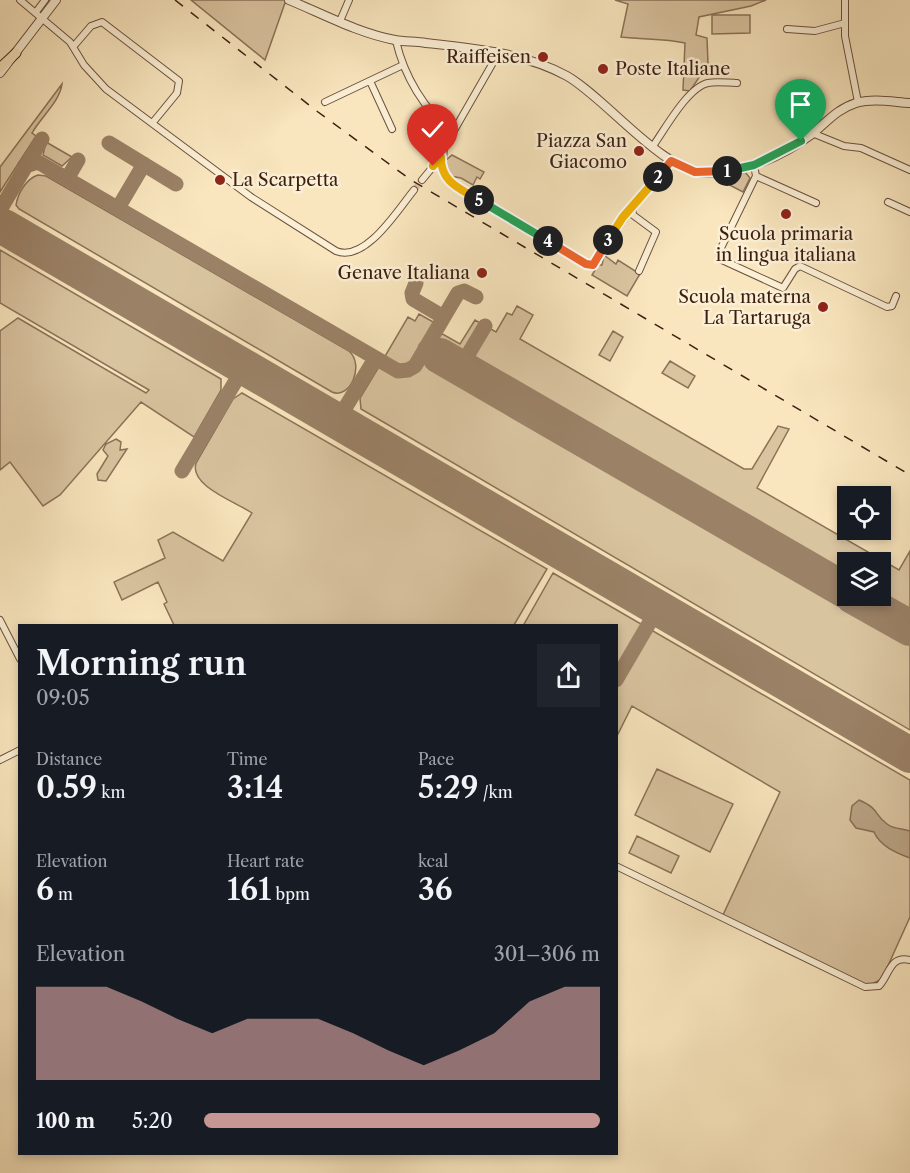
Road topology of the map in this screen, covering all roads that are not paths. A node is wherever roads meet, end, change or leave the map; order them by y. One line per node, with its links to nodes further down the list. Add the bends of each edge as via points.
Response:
1 (20, 0): 7 (street)
2 (45, 0): 7 (street)
3 (56, 0): 8 (street)
4 (289, 0): 9 (street)
5 (349, 0): 9 (street)
6 (845, 0): 10 (street)
7 (36, 12): 8 (street)
8 (43, 18): 13 (street); 14 (street)
9 (340, 21): 12 (street)
10 (845, 23): 11 (street, via 815,32); 22 (street)
11 (787, 29)
12 (396, 41): 15 (street); 16 (street)
13 (73, 47): 24 (street, via 95,78); 24 (street, via 91,26 102,22 179,81 177,93)
14 (15, 53): 17 (main road); 18 (street)
15 (498, 54): 27 (street); 30 (street, via 568,77)
16 (403, 65): 19 (street); 25 (street)
17 (0, 68)
18 (0, 73)
19 (369, 81): 21 (street); 26 (street)
20 (737, 83): 30 (street, via 708,83 700,87 684,101)
21 (325, 102)
22 (858, 102): 23 (street); 28 (street, via 840,109)
23 (910, 103)
24 (154, 122): 37 (street, via 251,196 341,253 364,248)
25 (446, 128): 27 (street); 29 (street)
26 (392, 129)
27 (453, 132): 31 (street)
28 (812, 133): 33 (street); 34 (street, via 844,146 861,148)
29 (434, 143)
30 (652, 146): 32 (street)
31 (441, 157): 36 (street); 40 (street, via 442,170 453,185 586,264 593,265)
32 (671, 161): 33 (street, via 706,173); 40 (street)
33 (754, 165): 35 (street)
34 (910, 170)
35 (756, 176): 39 (street); 43 (street, via 721,248 722,260 783,288 800,266 887,307 892,306)
36 (422, 180)
37 (414, 190)
38 (888, 202): 41 (street)
39 (816, 203)
40 (632, 207): 42 (street, via 633,215 656,232)
41 (910, 212)
42 (639, 272)
43 (896, 296)
44 (0, 620): 45 (street)
45 (18, 655)
46 (18, 751): 47 (street)
47 (0, 760)
48 (618, 867): 49 (street, via 865,987 879,986 894,961)
49 (910, 960)

